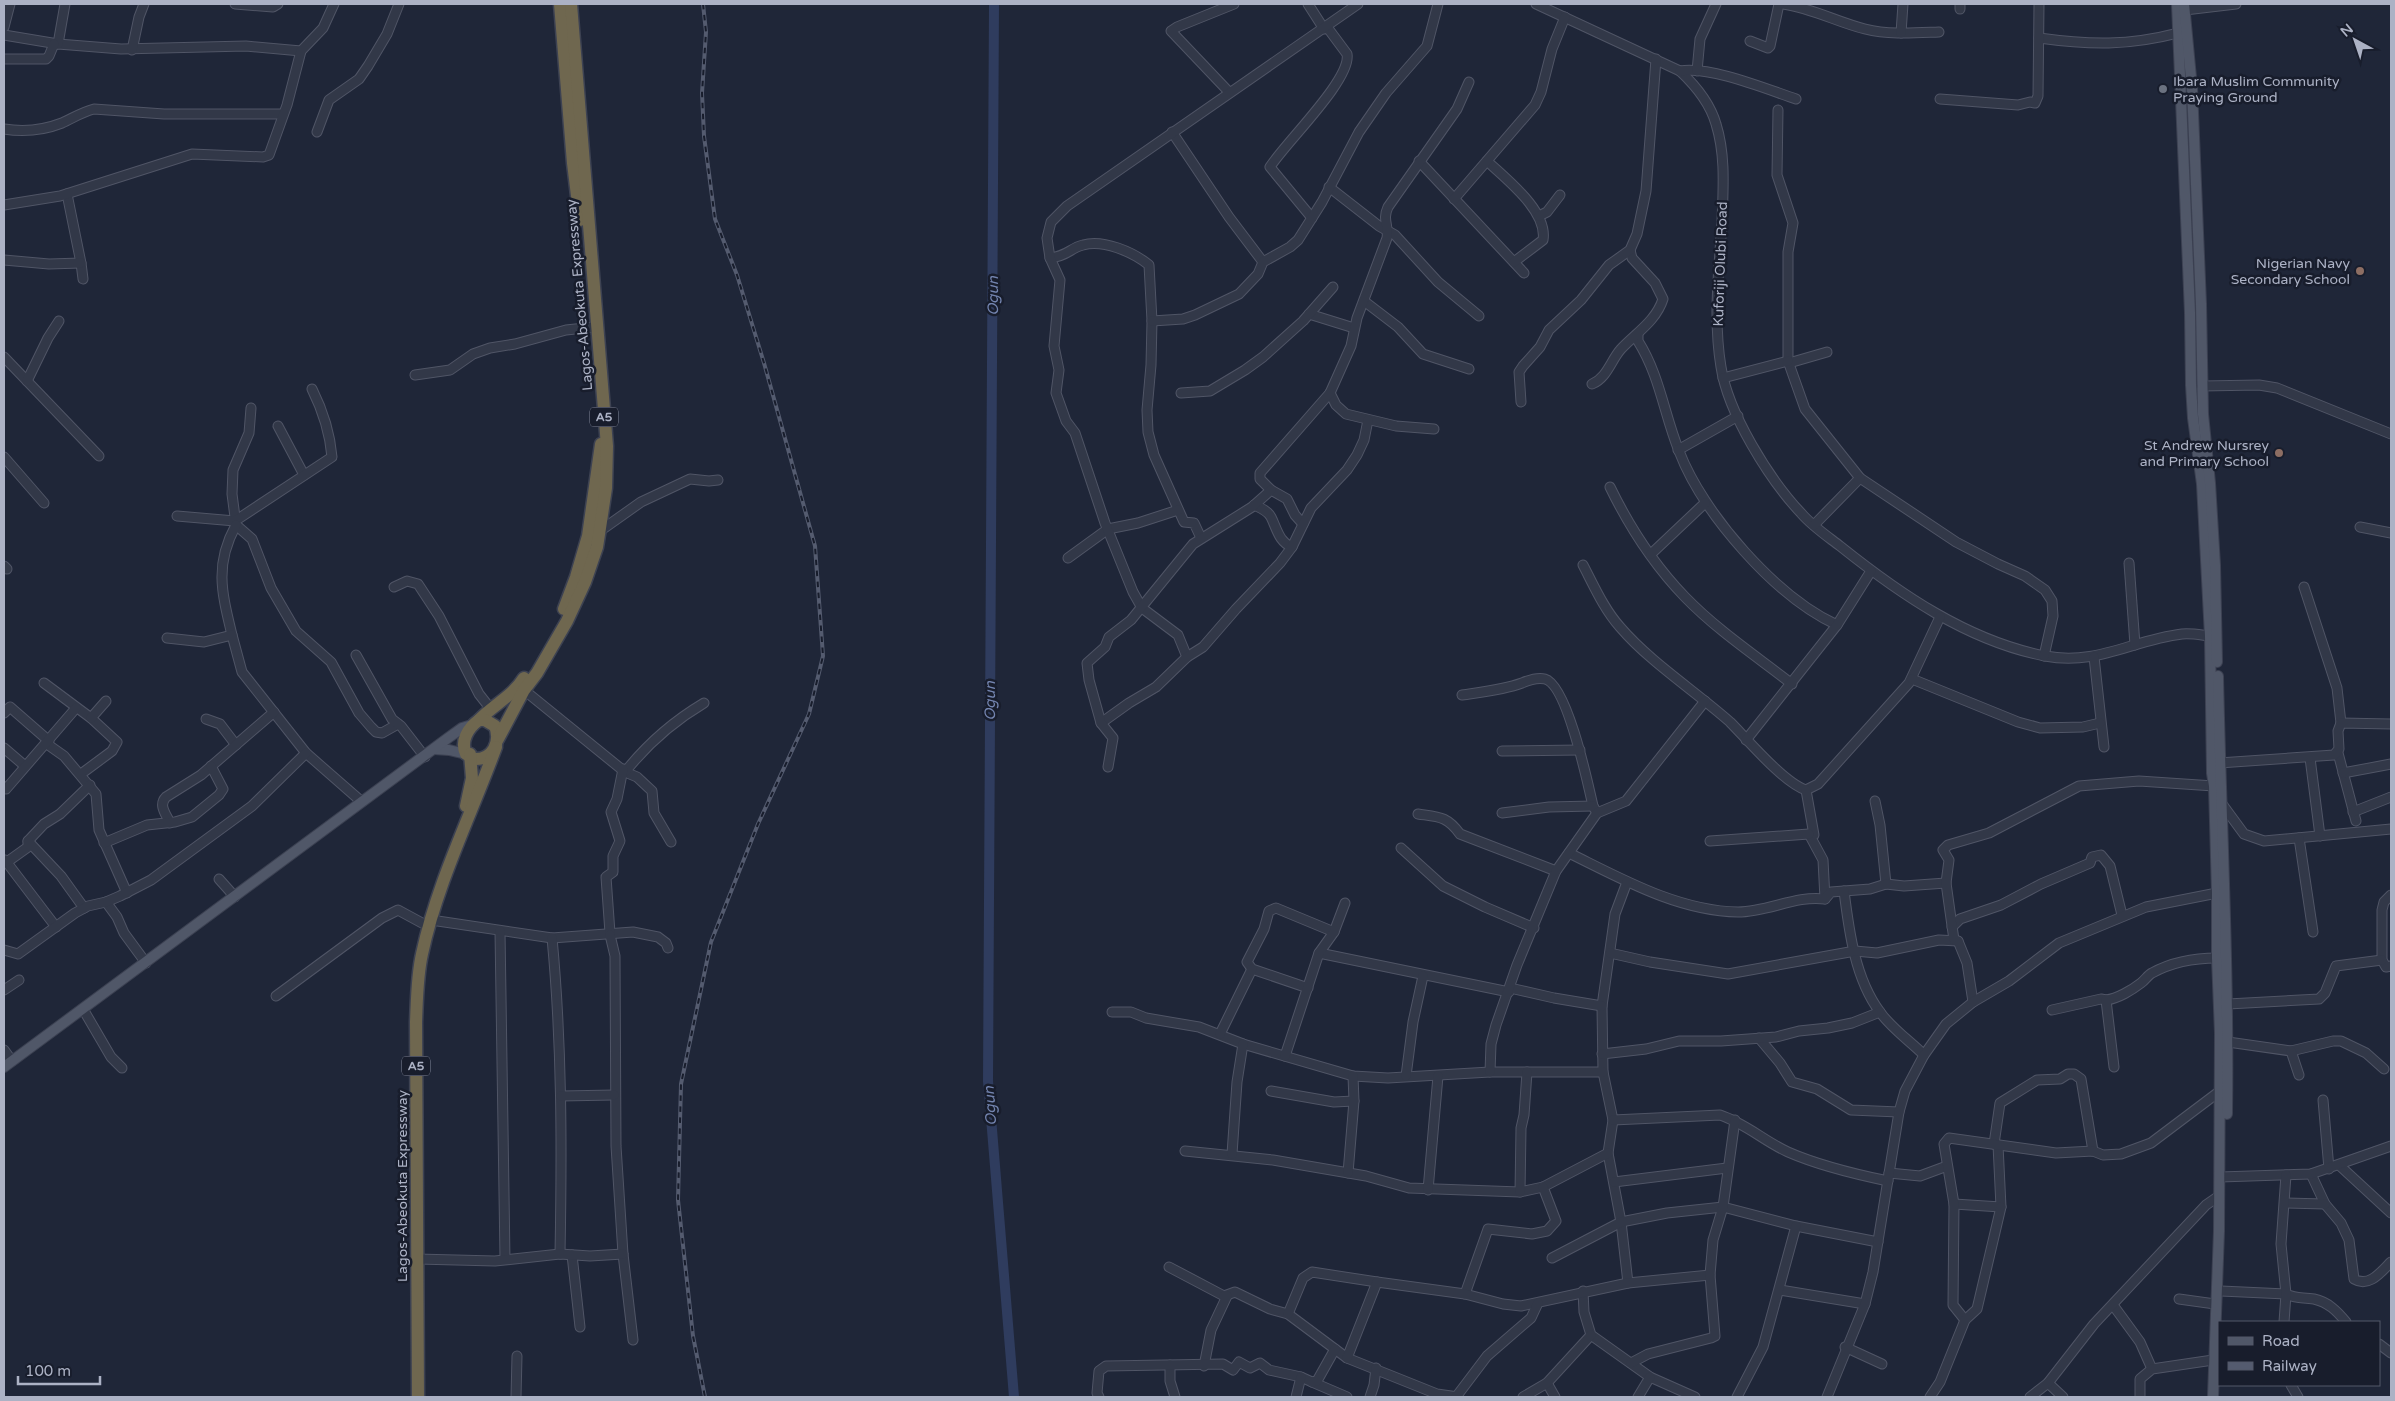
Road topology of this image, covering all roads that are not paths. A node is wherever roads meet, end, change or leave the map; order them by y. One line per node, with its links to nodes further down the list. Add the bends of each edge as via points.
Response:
1 (10, 4): 23 (street)
2 (65, 4): 32 (street)
3 (144, 4): 33 (street)
4 (235, 4): 5 (street, via 273,7)
5 (278, 4)
6 (334, 4): 34 (street, via 323,28)
7 (399, 4): 47 (street, via 387,34 368,66 359,80 329,100)
8 (560, 4): 31 (highway, Lagos-Abeokuta Expressway / A5)
9 (571, 4): 31 (highway, Lagos-Abeokuta Expressway / A5)
10 (1234, 4): 41 (street, via 1171,31)
11 (1308, 4): 24 (street)
12 (1358, 4): 24 (street)
13 (1438, 4): 51 (street, via 1427,46 1402,72 1370,116)
14 (1536, 4): 22 (street, Kuforiji Olubi Road)
15 (1716, 4): 39 (street, via 1700,39)
16 (1778, 4): 30 (street, via 1770,46)
17 (1783, 4): 26 (street, via 1809,9 1865,29)
18 (1903, 4): 26 (street)
19 (2039, 4): 29 (street)
20 (2236, 4): 21 (street)
21 (2182, 6): 27 (main road); 84 (main road, via 2189,38)
22 (1565, 17): 35 (street, Kuforiji Olubi Road); 50 (street, via 1535,105)
23 (4, 27)
24 (1325, 28): 41 (street); 57 (street, via 1347,54 1347,61 1334,88 1270,166)
25 (1939, 32): 26 (street)
26 (1901, 33)
27 (2178, 33): 29 (street, via 2153,40 2118,43 2087,44); 101 (main road, via 2193,418)
28 (4, 35): 32 (street)
29 (2040, 38): 43 (street, via 2035,103 2018,105)
30 (1750, 40)
31 (568, 43): 37 (highway, Lagos-Abeokuta Expressway / A5)
32 (56, 44): 33 (street); 36 (street, via 46,59)
33 (132, 50): 34 (street, via 246,46)
34 (301, 51): 45 (street)
35 (1656, 58): 38 (street, Kuforiji Olubi Road); 59 (street, via 1646,191 1637,234)
36 (4, 59)
37 (571, 71): 73 (highway, Lagos-Abeokuta Expressway / A5, via 573,163); 114 (highway, Lagos-Abeokuta Expressway / A5, via 607,446)
38 (1680, 71): 39 (street, via 1692,69); 81 (street, Kuforiji Olubi Road, via 1696,85 1703,97 1716,122 1721,144 1723,205 1716,303)
39 (1697, 72): 42 (street, via 1711,72)
40 (1469, 82): 49 (street, via 1457,110)
41 (1229, 92): 48 (street)
42 (1796, 99)
43 (1940, 99)
44 (1778, 110): 78 (street, via 1777,175 1793,223 1788,252)
45 (283, 114): 46 (street, via 164,114 94,109 41,128); 52 (street, via 269,155 192,154)
46 (4, 129)
47 (317, 132)
48 (1172, 132): 60 (street, via 1051,222 1047,238); 62 (street)
49 (1419, 161): 54 (street); 58 (street, via 1388,206 1384,217)
50 (1487, 161): 54 (street); 56 (street)
51 (1329, 187): 57 (street); 58 (street)
52 (67, 194): 55 (street); 64 (street)
53 (1560, 195): 56 (street, via 1547,212)
54 (1454, 199): 63 (street)
55 (4, 205)
56 (1539, 216): 63 (street, via 1543,240)
57 (1312, 218): 62 (street, via 1290,248)
58 (1388, 231): 68 (street); 70 (street, via 1408,247 1438,282)
59 (1630, 250): 75 (street, via 1632,258 1655,283 1663,299 1656,316); 88 (street, via 1609,265 1581,300 1549,330 1540,347 1523,366 1519,372)
60 (1050, 258): 72 (street, via 1091,244 1112,247 1145,262 1150,268); 113 (street, via 1060,280 1054,346 1059,370 1056,393 1066,421 1075,434)
61 (4, 260): 64 (street)
62 (1263, 262): 72 (street, via 1258,274 1239,294 1183,319)
63 (1514, 262): 65 (street)
64 (81, 263): 66 (street)
65 (1524, 273)
66 (83, 279)
67 (1334, 287): 69 (street)
68 (1364, 301): 74 (street); 79 (street, via 1398,328 1423,354)
69 (1309, 314): 74 (street); 86 (street, via 1263,357 1214,389)
70 (1479, 316)
71 (59, 321): 82 (street)
72 (1152, 321): 107 (street, via 1148,432 1154,455)
73 (594, 327): 80 (street, via 566,330 490,348 473,354 450,370); 145 (highway, Lagos-Abeokuta Expressway / A5, via 601,447 583,557 562,613 526,675 516,688)
74 (1354, 328): 87 (street, via 1351,346)
75 (1638, 335): 83 (street, via 1621,349 1601,378); 95 (street, via 1638,341 1656,374)
76 (1827, 352): 78 (street)
77 (4, 357): 82 (street)
78 (1789, 362): 81 (street); 99 (street, via 1805,409)
79 (1470, 369)
80 (415, 375)
81 (1723, 378): 90 (street, Kuforiji Olubi Road)
82 (27, 381): 96 (street)
83 (1592, 384)
84 (2202, 386): 94 (street, via 2259,385 2277,388); 101 (main road)
85 (312, 389): 98 (street, via 323,411 332,457)
86 (1181, 393)
87 (1330, 393): 91 (street, via 1346,414); 103 (street, via 1260,473 1260,480)
88 (1521, 402)
89 (251, 408): 109 (street, via 249,433 233,470)
90 (1738, 416): 95 (street); 111 (street, Kuforiji Olubi Road, via 1782,492)
91 (1368, 420): 93 (street); 110 (street, via 1357,455 1312,508)
92 (278, 426): 98 (street)
93 (1434, 429)
94 (2391, 434)
95 (1678, 450): 105 (street)
96 (99, 456)
97 (4, 458): 104 (street)
98 (304, 475): 109 (street)
99 (1860, 478): 111 (street); 133 (street, via 1956,542 2025,576 2045,590 2052,601 2053,616)
100 (718, 480): 114 (street, via 682,482 641,502)
101 (2206, 484): 129 (main road); 149 (main road, via 2216,587)
102 (1610, 487): 118 (street, via 1620,509)
103 (1272, 490): 106 (street); 110 (street, via 1287,499)
104 (44, 503)
105 (1705, 503): 118 (street); 127 (street, via 1741,549 1772,578 1811,611)
106 (1254, 505): 116 (street); 117 (street, via 1265,510 1285,544)
107 (1178, 510): 113 (street); 116 (street, via 1184,522 1194,523)
108 (177, 516): 109 (street)
109 (235, 523): 128 (street, via 220,576); 154 (street, via 252,539 271,588 296,631 331,662 359,713 376,732)
110 (1303, 524): 117 (street)
111 (1814, 525): 122 (street, Kuforiji Olubi Road)
112 (2360, 527): 115 (street)
113 (1108, 530): 119 (street); 125 (street)
114 (600, 531): 139 (highway, Lagos-Abeokuta Expressway / A5, via 592,564 576,602 537,673)
115 (2391, 533)
116 (1201, 538): 125 (street)
117 (1292, 547): 134 (street, via 1203,648)
118 (1651, 554): 138 (street, via 1669,580 1704,614)
119 (1068, 558)
120 (2129, 563): 131 (street)
121 (1583, 565): 142 (street, via 1621,628)
122 (1871, 571): 126 (street, Kuforiji Olubi Road); 127 (street)
123 (2304, 587): 153 (street, via 2337,688)
124 (394, 588): 145 (street, via 407,581 418,584)
125 (1142, 608): 134 (street, via 1178,636); 155 (street, via 1109,637 1105,647 1088,663 1089,680)
126 (1940, 617): 133 (street, Kuforiji Olubi Road, via 1995,642); 136 (street)
127 (1837, 626): 138 (street)
128 (232, 635): 130 (street, via 204,642); 146 (street, via 242,672)
129 (2210, 636): 131 (street, Kuforiji Olubi Road, via 2184,633); 149 (main road)
130 (167, 638)
131 (2135, 645): 135 (street, Kuforiji Olubi Road)
132 (356, 655): 154 (street, via 392,719)
133 (2044, 656): 135 (street, Kuforiji Olubi Road, via 2068,659)
134 (1187, 657): 155 (street, via 1156,687)
135 (2094, 657): 152 (street)
136 (1912, 679): 152 (street, via 2040,728); 182 (street, via 1818,784)
137 (44, 683): 144 (street)
138 (1792, 684): 157 (street)
139 (524, 690): 159 (highway, Lagos-Abeokuta Expressway / A5); 176 (street)
140 (1462, 695): 164 (street, via 1546,679 1554,686 1568,714)
141 (106, 701): 148 (street)
142 (1705, 701): 157 (street); 187 (street, via 1626,801)
143 (704, 703): 176 (street, via 664,729)
144 (76, 708): 148 (street); 158 (street)
145 (490, 708): 151 (highway, Lagos-Abeokuta Expressway / A5)
146 (274, 712): 160 (street); 166 (street)
147 (4, 713): 158 (street, via 10,707)
148 (91, 718): 178 (street, via 114,738 117,745)
149 (2214, 718): 171 (main road); 180 (main road)
150 (206, 719): 160 (street, via 220,724)
151 (476, 723): 159 (highway, via 485,720 495,726); 163 (main road, via 462,728); 168 (highway, A5, via 464,743)
152 (2100, 723): 161 (street)
153 (2341, 723): 156 (street); 167 (street)
154 (398, 724): 169 (street)
155 (1101, 724): 175 (street, via 1113,738)
156 (2391, 724)
157 (1746, 740): 182 (street, via 1787,778)
158 (48, 743): 173 (street); 178 (street)
159 (497, 743): 168 (highway, via 486,758 470,758); 219 (highway, Lagos-Abeokuta Expressway / A5)
160 (236, 745): 174 (street)
161 (2104, 747)
162 (4, 748): 173 (street)
163 (434, 750): 168 (main road); 169 (main road)
164 (1580, 750): 165 (street); 187 (street)
165 (1502, 751)
166 (306, 753): 185 (street); 210 (street, via 252,806 151,880)
167 (2338, 753): 170 (street); 177 (street)
168 (468, 754): 219 (highway, Lagos-Abeokuta Expressway / A5, via 472,778 469,797)
169 (425, 757): 185 (main road)
170 (2310, 758): 171 (street); 195 (street)
171 (2219, 763): 186 (main road)
172 (2391, 764): 177 (street)
173 (25, 766): 181 (street, via 6,789)
174 (212, 766): 192 (street, via 163,800 162,806); 192 (street, via 222,792 192,816)
175 (1108, 767)
176 (624, 770): 200 (street, via 652,791 654,813); 226 (street, via 611,812 620,841 613,856 613,872 606,877)
177 (2343, 773): 188 (street)
178 (81, 774): 179 (street)
179 (90, 786): 197 (street); 199 (street, via 96,794 97,820)
180 (2214, 786): 207 (street, via 2139,781 2078,786 1989,833 1948,845 1943,850 1949,860); 211 (main road)
181 (4, 787)
182 (1806, 790): 194 (street, via 1814,835)
183 (2391, 797): 188 (street)
184 (1875, 801): 208 (street)
185 (362, 802): 213 (main road)
186 (2222, 804): 196 (street, via 2244,834 2264,841); 247 (main road)
187 (1595, 810): 189 (street, via 1549,807); 202 (street)
188 (2353, 812): 191 (street)
189 (1502, 813)
190 (1418, 814): 204 (street, via 1443,818 1452,822 1460,834)
191 (2356, 822)
192 (170, 823): 199 (street, via 147,825)
193 (2391, 829): 195 (street)
194 (1809, 834): 198 (street); 214 (street, via 1823,860)
195 (2320, 836): 196 (street)
196 (2299, 838): 225 (street)
197 (28, 841): 203 (street, via 25,851); 217 (street, via 61,876)
198 (1710, 841)
199 (104, 842): 210 (street)
200 (671, 842)
201 (1401, 848): 222 (street, via 1443,886)
202 (1569, 853): 204 (street); 206 (street)
203 (5, 861): 220 (street)
204 (1556, 871): 222 (street)
205 (220, 879): 213 (street)
206 (1627, 882): 214 (street, via 1678,902 1740,912 1811,897); 233 (street, via 1615,914)
207 (1946, 883): 208 (street); 221 (street)
208 (1886, 884): 209 (street)
209 (1844, 891): 214 (street, via 1831,892); 231 (street)
210 (127, 893): 215 (street)
211 (2217, 893): 218 (street, via 2165,902); 234 (main road)
212 (2391, 895): 235 (street, via 2382,910)
213 (235, 897): 236 (main road)
214 (1826, 898)
215 (106, 902): 217 (street); 236 (street)
216 (1345, 903): 224 (street)
217 (84, 908): 220 (street)
218 (2122, 915): 221 (street, via 2110,866 2101,855 2001,905 1960,919); 246 (street, via 2059,943 2009,981)
219 (426, 922): 223 (street); 244 (street, via 398,910 382,918); 315 (highway, Lagos-Abeokuta Expressway / A5, via 417,996); 360 (highway, Lagos-Abeokuta Expressway / A5, via 412,966 409,1009)
220 (56, 927): 230 (street, via 18,954)
221 (1952, 927): 228 (street, via 1954,940)
222 (1534, 928): 243 (street)
223 (500, 931): 227 (street); 316 (street)
224 (1334, 932): 232 (street); 238 (street, via 1281,909 1272,909 1247,962)
225 (2313, 932)
226 (610, 934): 227 (street); 229 (street, via 633,932 658,937); 275 (street, via 615,956)
227 (552, 938): 276 (street)
228 (1958, 940): 231 (street, via 1939,940 1877,953); 246 (street, via 1967,963)
229 (668, 948)
230 (4, 950)
231 (1855, 951): 233 (street, via 1728,974); 252 (street, via 1862,978)
232 (1319, 953): 239 (street); 241 (street)
233 (1610, 953): 248 (street)
234 (2216, 958): 245 (street, via 2197,958 2168,966 2150,973 2142,983); 274 (main road)
235 (2382, 960): 237 (street, via 2386,967); 247 (street, via 2336,966 2325,993 2319,999)
236 (146, 963): 249 (main road)
237 (2391, 966)
238 (1252, 969): 241 (street); 253 (street)
239 (1423, 976): 243 (street); 271 (street)
240 (19, 980): 242 (street)
241 (1308, 988): 261 (street)
242 (4, 990)
243 (1509, 990): 248 (street); 266 (street, via 1491,1044)
244 (276, 996)
245 (2106, 1000): 250 (street); 263 (street)
246 (1973, 1002): 260 (street, via 1946,1024)
247 (2228, 1004): 255 (main road)
248 (1602, 1006): 259 (street)
249 (83, 1009): 262 (main road); 264 (street, via 111,1057)
250 (2052, 1010)
251 (1112, 1012): 253 (street, via 1131,1012 1146,1018 1186,1023)
252 (1880, 1012): 254 (street, via 1852,1023); 260 (street)
253 (1220, 1034): 256 (street)
254 (1759, 1038): 259 (street, via 1678,1041); 279 (street, via 1792,1082 1817,1089 1851,1110)
255 (2228, 1042): 258 (street); 296 (main road)
256 (1243, 1044): 261 (street); 287 (street)
257 (4, 1050): 262 (street)
258 (2291, 1051): 265 (street, via 2333,1040 2341,1041 2366,1053); 269 (street)
259 (1602, 1054): 268 (street)
260 (1924, 1055): 279 (street, via 1905,1092)
261 (1285, 1056): 270 (street)
262 (8, 1064)
263 (2114, 1067)
264 (122, 1068)
265 (2384, 1070)
266 (1490, 1072): 267 (street); 272 (street)
267 (1527, 1072): 268 (street); 300 (street, via 1521,1128)
268 (1603, 1072): 280 (street)
269 (2299, 1075)
270 (1353, 1076): 271 (street); 278 (street)
271 (1406, 1076): 272 (street)
272 (1438, 1076): 299 (street)
273 (1271, 1091): 278 (street, via 1334,1102)
274 (2220, 1091): 285 (street, via 2151,1143 2121,1154 2103,1155); 296 (main road)
275 (614, 1095): 276 (street); 312 (street)
276 (561, 1096): 311 (street)
277 (2323, 1100): 291 (street)
278 (1354, 1102): 292 (street)
279 (1899, 1112): 295 (street)
280 (1613, 1120): 281 (street, via 1720,1115); 286 (street)
281 (1735, 1120): 290 (street); 295 (street, via 1788,1152 1843,1172)
282 (1996, 1144): 285 (street, via 2056,1152); 285 (street, via 2000,1103 2037,1080 2060,1079 2074,1074 2081,1080); 289 (street, via 1949,1138 1944,1144); 306 (street)
283 (2391, 1146): 288 (street)
284 (1185, 1151): 287 (street)
285 (2093, 1151)
286 (1608, 1153): 297 (street); 298 (street)
287 (1232, 1154): 292 (street)
288 (2339, 1165): 291 (street); 307 (street)
289 (1947, 1166): 295 (street, via 1920,1176); 303 (street)
290 (1727, 1168): 297 (street); 305 (street)
291 (2329, 1169): 293 (street)
292 (1348, 1172): 299 (street)
293 (2311, 1174): 294 (street); 304 (street)
294 (2286, 1175): 296 (street); 302 (street)
295 (1888, 1177): 310 (street)
296 (2223, 1177): 301 (main road); 323 (main road)
297 (1614, 1182): 308 (street)
298 (1543, 1187): 300 (street); 325 (street, via 1556,1221 1548,1230 1532,1234 1488,1229)
299 (1428, 1190): 300 (street)
300 (1520, 1192)
301 (2219, 1196): 331 (main road); 332 (street, via 2206,1205)
302 (2284, 1203): 304 (street); 326 (street, via 2281,1244)
303 (1954, 1204): 306 (street); 334 (street, via 1954,1305)
304 (2325, 1204): 317 (street, via 2350,1240 2354,1280 2370,1281)
305 (1723, 1207): 308 (street); 309 (street); 319 (street, via 1713,1240)
306 (2001, 1208): 334 (street, via 1977,1309)
307 (2391, 1213)
308 (1621, 1222): 314 (street); 321 (street)
309 (1796, 1226): 310 (street); 322 (street)
310 (1878, 1242): 330 (street)
311 (560, 1254): 313 (street); 316 (street)
312 (623, 1254): 313 (street); 340 (street)
313 (572, 1255): 338 (street)
314 (1552, 1258)
315 (417, 1259): 316 (street); 361 (highway, Lagos-Abeokuta Expressway / A5)
316 (505, 1259)
317 (2391, 1262)
318 (1169, 1267): 327 (street)
319 (1710, 1275): 321 (street); 348 (street, via 1714,1337 1648,1354)
320 (1377, 1282): 325 (street); 333 (street, via 1312,1272 1303,1278); 346 (street)
321 (1628, 1283): 324 (street)
322 (1780, 1290): 330 (street); 373 (street, via 1764,1347)
323 (2221, 1291): 326 (street); 335 (main road)
324 (1583, 1292): 329 (street); 339 (street, via 1584,1312)
325 (1465, 1294): 329 (street, via 1503,1304 1521,1306)
326 (2286, 1294): 336 (street); 337 (street, via 2326,1303)
327 (1224, 1296): 333 (street, via 1235,1292); 351 (street, via 1211,1330)
328 (2180, 1299): 331 (street)
329 (1538, 1303): 368 (street, via 1530,1318 1487,1356)
330 (1864, 1304): 342 (street)
331 (2215, 1304): 347 (main road)
332 (2113, 1305): 353 (street, via 2140,1342); 358 (street)
333 (1288, 1314): 343 (street)
334 (1965, 1320): 375 (street, via 1940,1382)
335 (2220, 1321)
336 (2284, 1321)
337 (2345, 1321)
338 (580, 1327)
339 (1591, 1335): 348 (street); 357 (street)
340 (633, 1340)
341 (2380, 1345): 344 (street)
342 (1846, 1348): 349 (street); 374 (street)
343 (1335, 1349): 346 (street); 356 (street, via 1317,1381)
344 (2391, 1353)
345 (517, 1356): 362 (street)
346 (1347, 1358): 352 (street)
347 (2213, 1360): 353 (street); 379 (main road)
348 (1631, 1363): 355 (street)
349 (1882, 1364)
350 (1170, 1365): 351 (street); 363 (street, via 1102,1368 1099,1371); 364 (street)
351 (1204, 1366): 354 (street, via 1223,1364 1232,1370 1239,1362 1250,1368 1260,1363 1268,1370)
352 (1376, 1368): 367 (street); 368 (street, via 1437,1394)
353 (2152, 1369): 378 (street, via 2140,1379)
354 (1301, 1377): 356 (street); 365 (street)
355 (1650, 1377): 371 (street); 372 (street)
356 (1312, 1382): 366 (street)
357 (1547, 1383): 369 (street); 370 (street)
358 (2048, 1383): 376 (street); 377 (street)
359 (2292, 1386): 380 (street)
360 (410, 1397)
361 (418, 1397)
362 (516, 1397)
363 (1099, 1397)
364 (1175, 1397)
365 (1296, 1397)
366 (1347, 1397)
367 (1370, 1397)
368 (1457, 1397)
369 (1523, 1397)
370 (1555, 1397)
371 (1638, 1397)
372 (1695, 1397)
373 (1737, 1397)
374 (1827, 1397)
375 (1930, 1397)
376 (2030, 1397)
377 (2063, 1397)
378 (2140, 1397)
379 (2213, 1397)
380 (2298, 1397)

